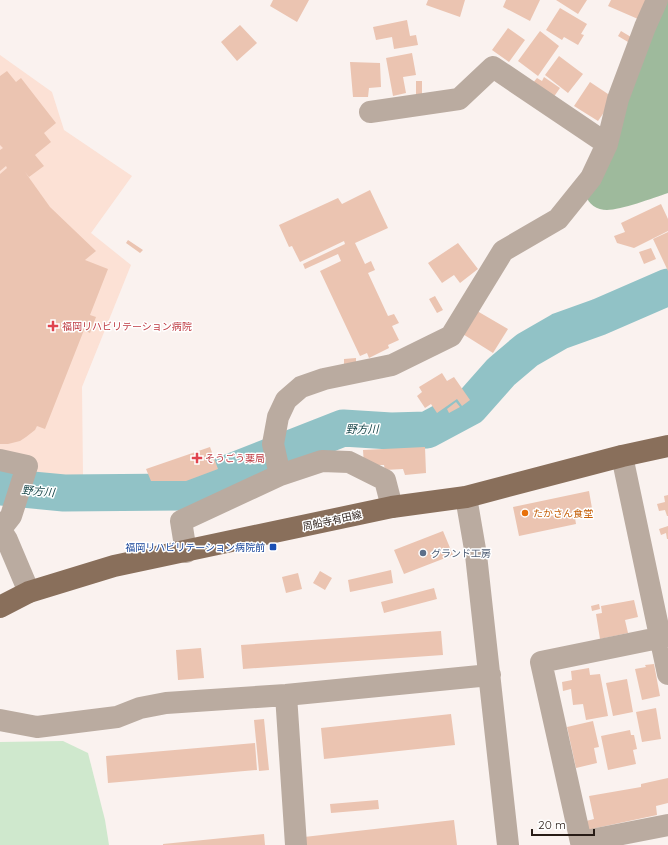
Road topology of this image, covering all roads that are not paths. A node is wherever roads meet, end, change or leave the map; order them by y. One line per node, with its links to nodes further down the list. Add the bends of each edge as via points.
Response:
1 (657, 0): 3 (street, via 618,99)
2 (370, 112): 3 (street, via 459,99 493,67)
3 (606, 144): 7 (street, via 591,178 558,219 503,251 451,336 392,365 324,378 302,387 286,400 278,417 273,444)
4 (668, 446): 5 (main road, 周船寺有田線)
5 (622, 456): 8 (main road, 周船寺有田線); 14 (street)
6 (0, 460): 10 (street, via 27,466)
7 (280, 475): 9 (street, via 322,461 349,462 385,480); 11 (street, via 181,520)
8 (466, 497): 9 (main road, 周船寺有田線); 16 (street, via 476,555)
9 (392, 507): 11 (main road, 周船寺有田線)
10 (4, 525): 12 (street, via 7,540)
11 (186, 552): 12 (main road, 周船寺有田線, via 114,566)
12 (29, 592): 13 (main road, 周船寺有田線)
13 (0, 607)
14 (664, 637): 15 (street); 19 (street, via 541,662 581,842)
15 (668, 674)
16 (490, 675): 17 (street); 21 (street)
17 (286, 695): 18 (street, via 166,703 117,716 37,726); 20 (street)
18 (0, 720)
19 (668, 825)
20 (296, 845)
21 (508, 845)

